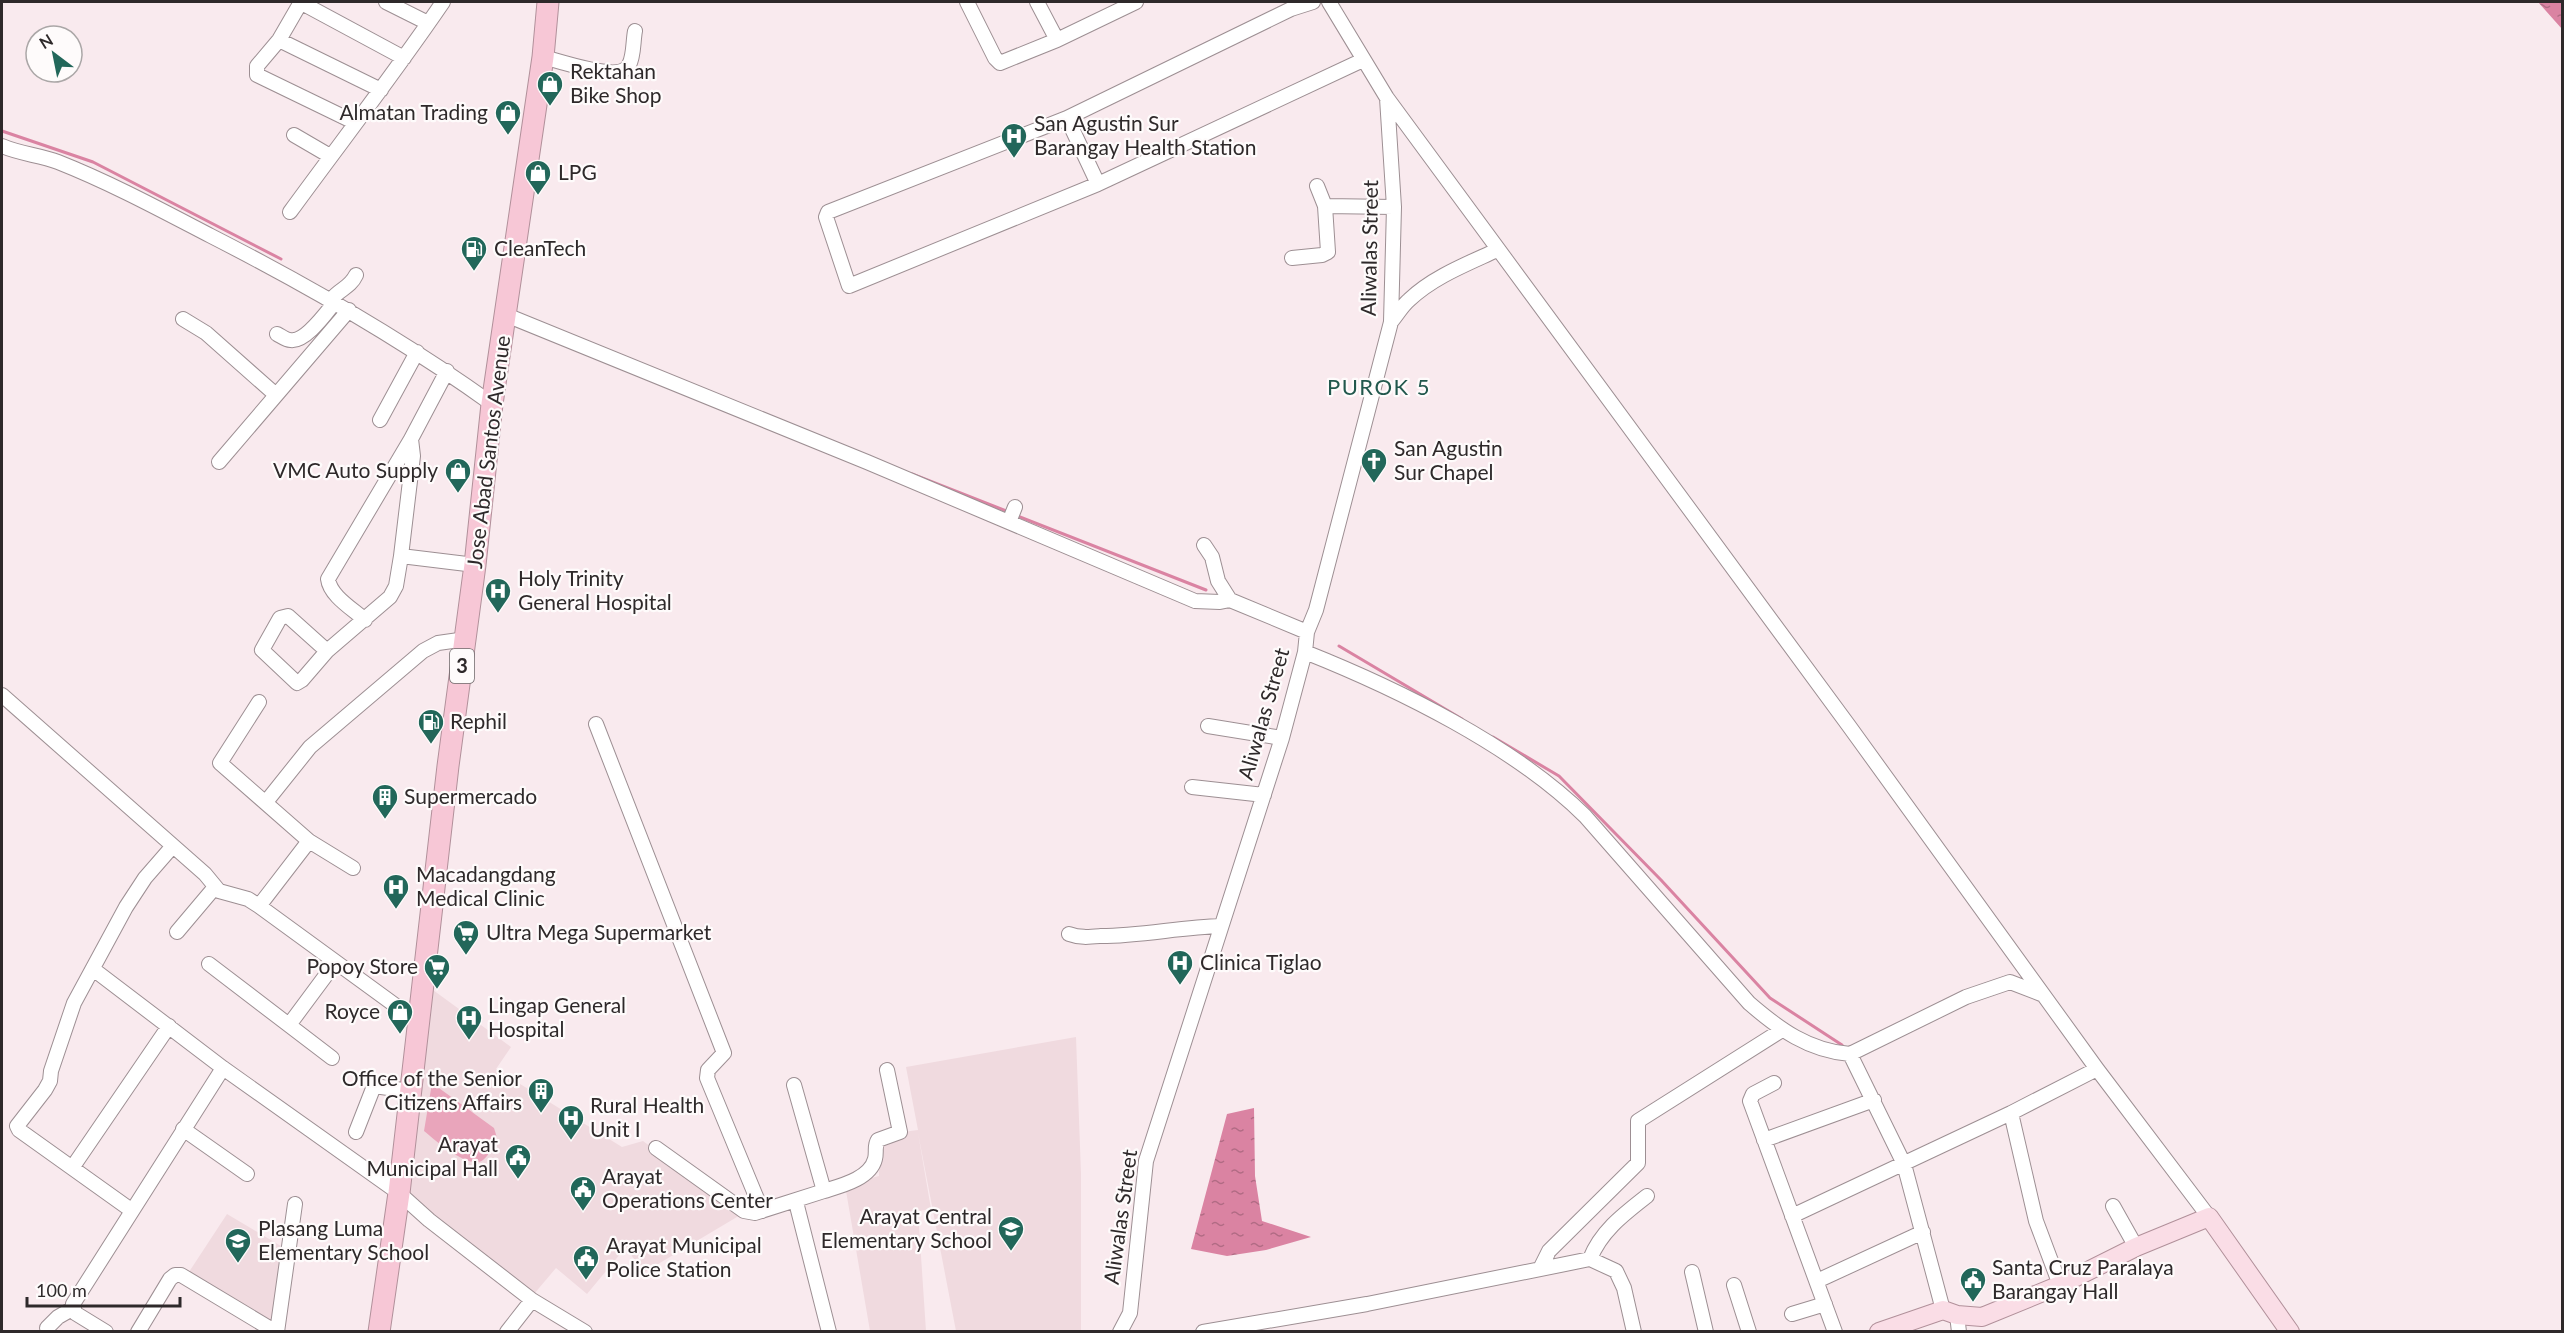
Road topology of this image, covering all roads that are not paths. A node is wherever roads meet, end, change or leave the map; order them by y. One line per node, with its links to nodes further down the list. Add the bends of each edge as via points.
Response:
1 (301, 2): 12 (street); 15 (street)
2 (386, 2): 10 (street)
3 (443, 2): 10 (street)
4 (548, 2): 14 (highway, Jose Abad Santos Avenue / 3)
5 (967, 2): 13 (street, via 1000,63)
6 (1037, 2): 13 (street)
7 (1313, 2): 19 (street, via 1291,9)
8 (1329, 2): 16 (street)
9 (1127, 4): 13 (street)
10 (428, 23): 15 (street)
11 (635, 31): 14 (street, via 629,65 622,72 608,73)
12 (279, 40): 17 (street); 20 (street, via 260,61 257,75)
13 (1057, 40)
14 (543, 57): 34 (highway, Jose Abad Santos Avenue / 3)
15 (404, 58): 17 (street)
16 (1363, 60): 18 (street); 24 (street)
17 (381, 90): 20 (street)
18 (1387, 98): 27 (street, Aliwalas Street); 29 (street)
19 (1067, 118): 24 (street); 24 (street, via 828,212 826,217 849,286)
20 (354, 122): 23 (street)
21 (294, 135): 23 (street)
22 (2, 146): 32 (street, via 57,161 144,201)
23 (330, 156): 28 (street)
24 (1098, 184)
25 (1317, 186): 26 (street)
26 (1325, 206): 27 (street); 30 (street, via 1328,252)
27 (1394, 207): 36 (street, Aliwalas Street)
28 (290, 212)
29 (1497, 250): 36 (street, via 1425,288 1408,300); 73 (street)
30 (1292, 258)
31 (356, 275): 32 (street, via 349,287 336,293)
32 (333, 301): 33 (street); 37 (street, via 315,327 296,340)
33 (349, 310): 38 (street); 40 (street)
34 (506, 315): 41 (highway, Jose Abad Santos Avenue / 3); 48 (street, via 1012,516 1195,601)
35 (183, 319): 40 (street, via 206,333)
36 (1391, 322): 50 (street, Aliwalas Street, via 1316,610)
37 (277, 334)
38 (417, 352): 39 (street); 42 (street)
39 (447, 371): 41 (street); 43 (street)
40 (276, 395): 44 (street)
41 (492, 404): 47 (highway, Jose Abad Santos Avenue / 3)
42 (380, 420)
43 (411, 439): 46 (street, via 413,456); 49 (street, via 328,579 336,594)
44 (219, 462)
45 (1204, 545): 48 (street)
46 (401, 556): 47 (street); 49 (street, via 390,597)
47 (475, 565): 51 (highway, Jose Abad Santos Avenue / 3)
48 (1230, 600): 50 (street)
49 (365, 620): 52 (street)
50 (1306, 632): 53 (street, Aliwalas Street)
51 (466, 639): 61 (street, via 438,643 423,651 310,747); 74 (highway, Jose Abad Santos Avenue / 3)
52 (327, 651): 52 (street, via 288,616 280,618 262,650 297,683)
53 (1305, 652): 58 (street, Aliwalas Street); 77 (street, via 1348,669 1449,721 1558,791 1586,816 1749,1003)
54 (2, 696): 63 (street)
55 (259, 702): 61 (street, via 220,763)
56 (596, 724): 102 (street, via 724,1053 708,1070 707,1078)
57 (1208, 726): 58 (street)
58 (1282, 738): 60 (street, Aliwalas Street)
59 (1192, 787): 60 (street)
60 (1264, 795): 67 (street, Aliwalas Street)
61 (266, 802): 62 (street)
62 (309, 841): 64 (street); 66 (street)
63 (172, 847): 65 (street); 72 (street, via 134,894)
64 (353, 868)
65 (215, 887): 66 (street); 68 (street)
66 (259, 906): 70 (street)
67 (1221, 926): 69 (street, via 1138,936); 126 (street, Aliwalas Street, via 1146,1161 1130,1313)
68 (177, 932)
69 (1069, 934)
70 (335, 963): 74 (street); 75 (street)
71 (209, 964): 75 (street)
72 (93, 969): 76 (street); 93 (street, via 74,1003 50,1081 16,1126)
73 (2043, 994): 78 (street, via 2010,982 1993,986); 81 (street)
74 (418, 1022): 85 (highway, Jose Abad Santos Avenue / 3)
75 (289, 1025): 79 (street)
76 (169, 1026): 80 (street); 93 (street)
77 (1782, 1030): 78 (street, via 1810,1045); 108 (street, via 1638,1121 1638,1163 1550,1251)
78 (1850, 1054): 86 (street)
79 (332, 1058)
80 (223, 1068): 88 (street); 96 (street)
81 (2097, 1069): 87 (street); 104 (street)
82 (887, 1070): 95 (street, via 900,1132 878,1140 875,1160 867,1172)
83 (1774, 1083): 90 (street, via 1750,1096)
84 (794, 1085): 95 (street)
85 (410, 1091): 89 (street, via 374,1086); 96 (highway, Jose Abad Santos Avenue / 3)
86 (1874, 1100): 90 (street); 92 (street)
87 (2011, 1113): 92 (street); 112 (street, via 2036,1221)
88 (183, 1129): 94 (street); 101 (street)
89 (356, 1132)
90 (1764, 1140): 103 (street)
91 (656, 1148): 102 (street, via 744,1211)
92 (1904, 1164): 103 (street); 105 (street)
93 (72, 1168): 101 (street)
94 (247, 1174)
95 (824, 1191): 98 (street)
96 (399, 1193): 113 (street); 122 (highway, Jose Abad Santos Avenue / 3)
97 (1647, 1196): 107 (street, via 1608,1230)
98 (796, 1202): 102 (street); 125 (street)
99 (295, 1204): 121 (street)
100 (2113, 1206): 106 (street)
101 (131, 1210): 115 (street)
102 (762, 1210)
103 (1792, 1216): 110 (street)
104 (2209, 1217): 106 (main road); 133 (main road)
105 (1923, 1232): 110 (street); 117 (street)
106 (2136, 1247): 112 (main road)
107 (1590, 1259): 108 (street); 128 (street, via 1617,1271)
108 (1541, 1267): 127 (street, via 1367,1304)
109 (1692, 1272): 129 (street)
110 (1817, 1281): 114 (street)
111 (1734, 1285): 130 (street)
112 (2060, 1286): 117 (main road, via 1982,1317)
113 (532, 1300): 123 (street); 124 (street)
114 (1825, 1304): 116 (street); 131 (street)
115 (72, 1309): 118 (street); 119 (street)
116 (1792, 1314)
117 (1953, 1319): 132 (main road)
118 (47, 1328)
119 (106, 1332)
120 (138, 1332): 121 (street, via 170,1279 182,1275)
121 (277, 1332)
122 (379, 1332)
123 (507, 1332)
124 (585, 1332)
125 (830, 1332)
126 (1120, 1332)
127 (1203, 1332)
128 (1634, 1332)
129 (1706, 1332)
130 (1749, 1332)
131 (1835, 1332)
132 (1879, 1332)
133 (2290, 1332)

